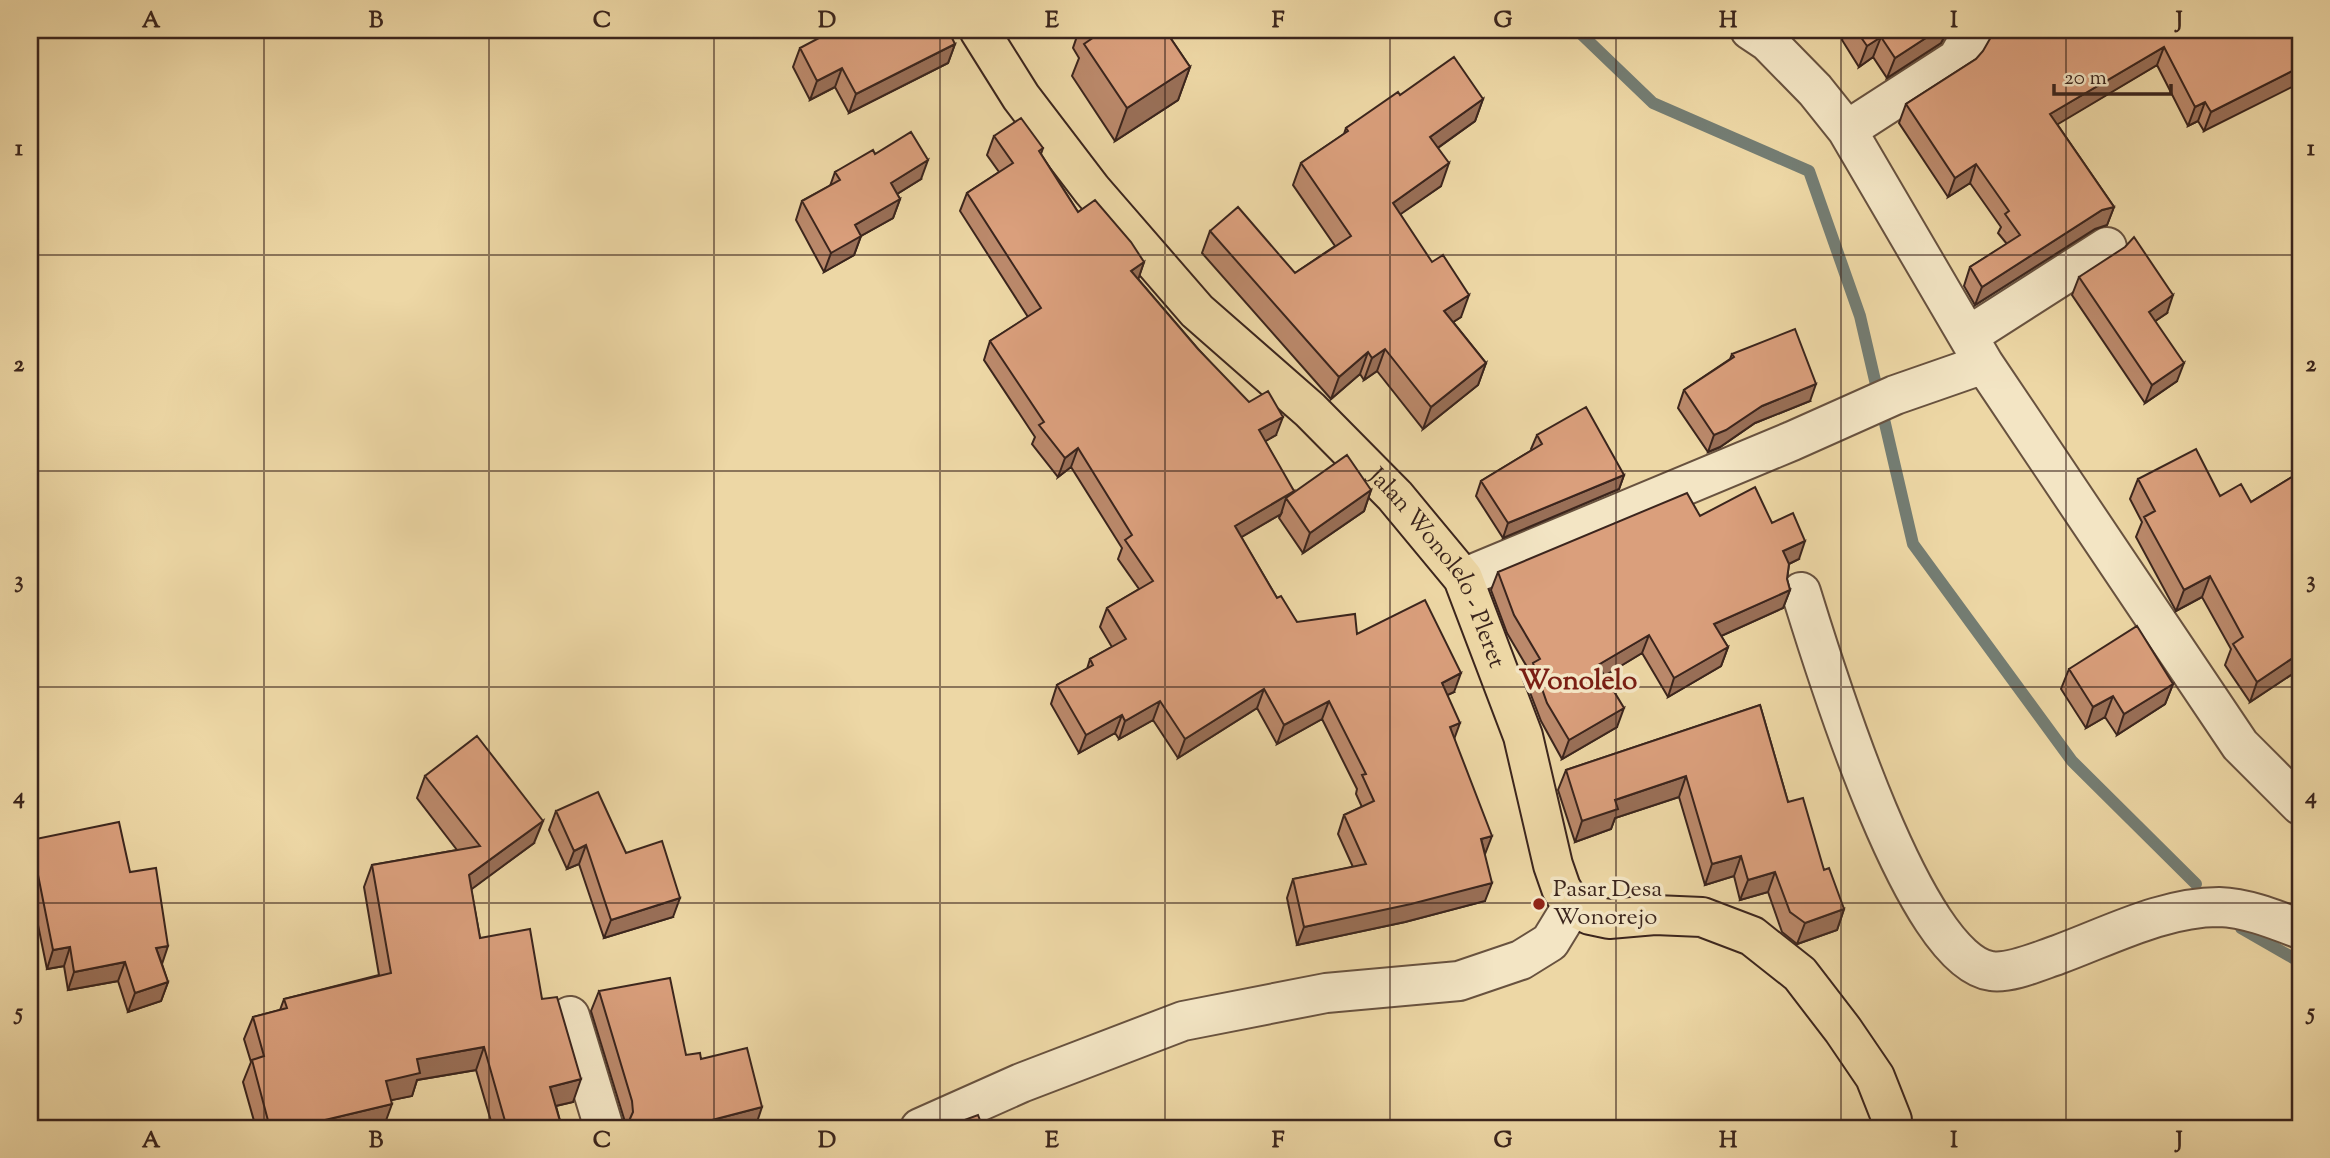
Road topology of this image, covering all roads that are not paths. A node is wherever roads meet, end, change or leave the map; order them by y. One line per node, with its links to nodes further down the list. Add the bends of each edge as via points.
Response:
1 (979, 30): 7 (main road, Jalan Wonolelo - Pleret, via 1021,97 1092,190 1197,311 1339,439 1395,496)
2 (1750, 30): 4 (street, via 1815,90)
3 (1974, 30): 4 (street, via 1957,59)
4 (1847, 130): 6 (street)
5 (2107, 247): 6 (street)
6 (1976, 350): 7 (street, via 1895,395 1792,441); 9 (street, via 2239,745)
7 (1464, 578): 10 (main road, Jalan Wonolelo - Pleret, via 1523,736 1553,865)
8 (1801, 592): 11 (street, via 1839,713 1882,822 1939,932 1968,962 1991,971 2025,967 2189,910 2220,907 2250,911)
9 (2300, 806)
10 (1572, 905): 14 (street, via 1550,942 1521,960 1459,981 1325,993 1183,1021 1021,1083); 15 (main road, via 1609,919 1702,917 1752,936 1800,974 1843,1030 1875,1077)
11 (2300, 929)
12 (570, 1016): 13 (street)
13 (604, 1128)
14 (920, 1128)
15 (1892, 1128)

